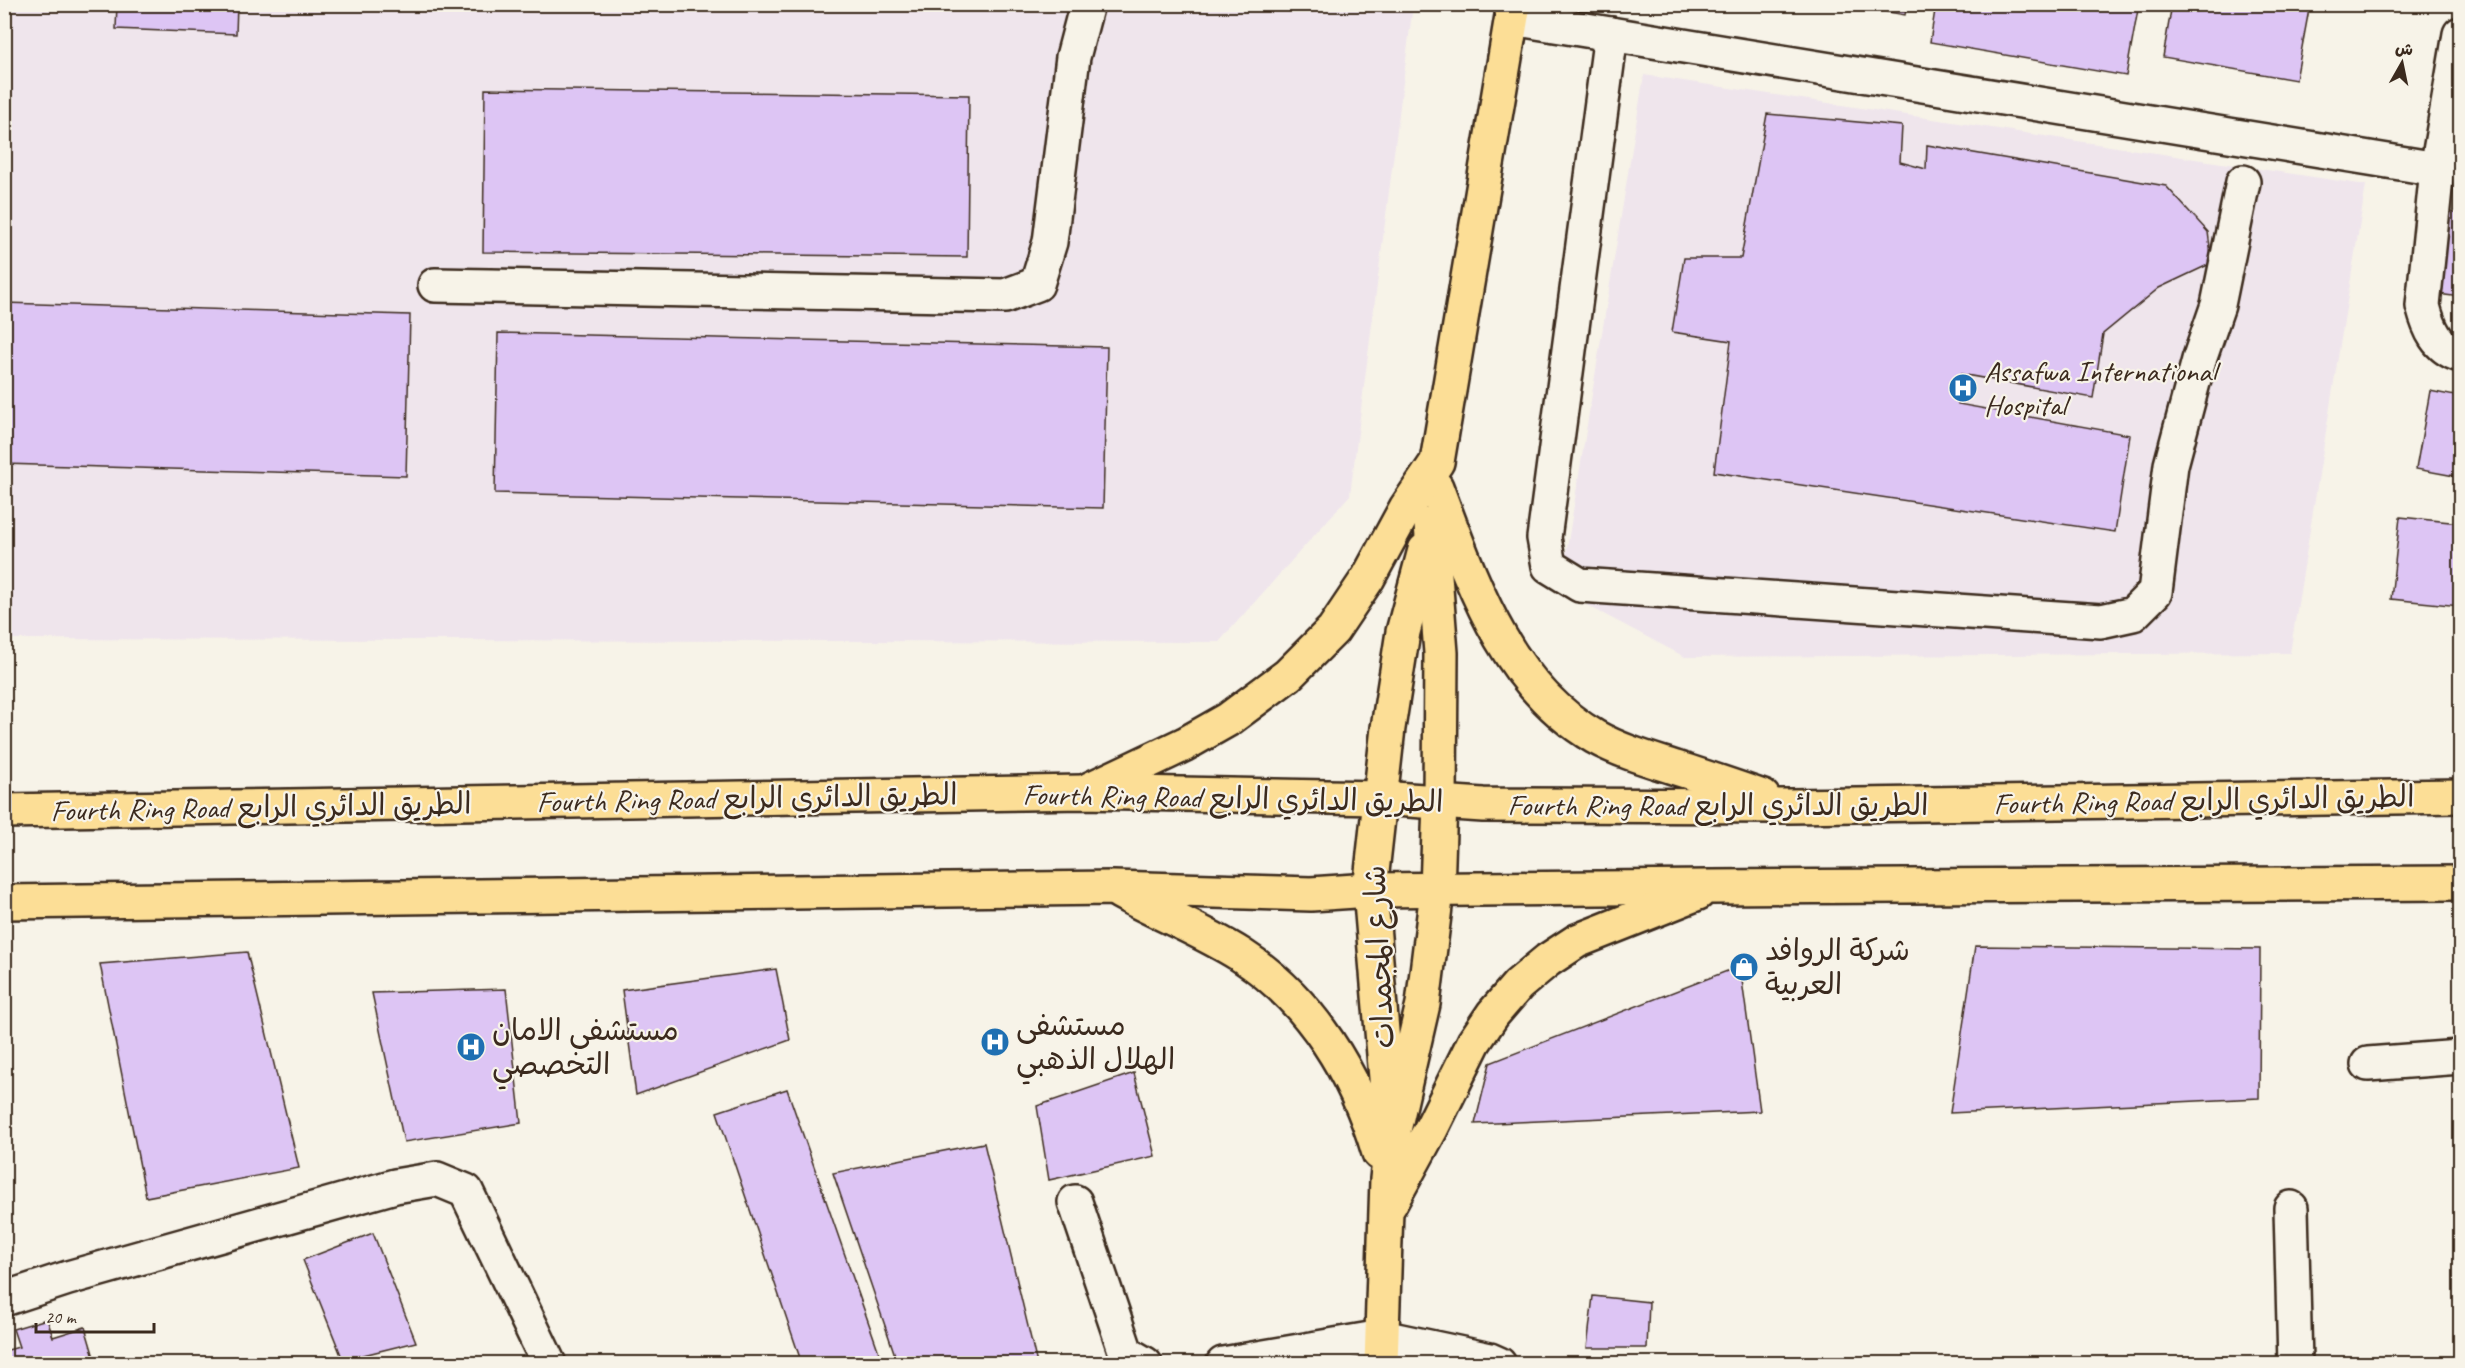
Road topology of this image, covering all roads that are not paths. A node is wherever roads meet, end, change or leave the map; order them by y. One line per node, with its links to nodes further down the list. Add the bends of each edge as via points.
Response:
1 (1087, 4): 7 (street, via 1073,57 1050,242 1036,284 1005,296)
2 (1513, 11): 3 (street); 9 (main road, شارع المجمدات)
3 (1611, 34): 5 (street); 6 (street, via 1544,538 1548,566 1580,585 2102,621 2133,614 2155,592 2171,465 2218,304)
4 (2460, 34): 5 (street)
5 (2437, 169): 8 (street, via 2423,306 2439,343)
6 (2243, 182)
7 (435, 285)
8 (2460, 355)
9 (1437, 474): 10 (main road, شارع المجمدات); 11 (main road, via 1406,508 1368,578 1333,630 1288,675 1229,719); 15 (main road, via 1471,579 1494,628 1533,685 1558,711 1594,736 1631,754)
10 (1431, 524): 13 (main road, شارع المجمدات, via 1403,632); 14 (main road, شارع المجمدات, via 1441,653)
11 (1083, 792): 13 (main road, Fourth Ring Road الطريق الدائري الرابع); 16 (main road, Fourth Ring Road الطريق الدائري الرابع)
12 (2460, 796): 15 (main road, Fourth Ring Road الطريق الدائري الرابع)
13 (1379, 798): 14 (main road, Fourth Ring Road الطريق الدائري الرابع); 20 (main road, شارع المجمدات)
14 (1440, 801): 15 (main road, Fourth Ring Road الطريق الدائري الرابع, via 1483,805); 21 (main road, شارع المجمدات)
15 (1790, 806)
16 (4, 811)
17 (2460, 883): 18 (main road)
18 (1711, 886): 21 (main road); 26 (main road, via 1577,941 1518,985 1474,1042 1432,1127)
19 (1113, 888): 20 (main road, via 1311,894); 22 (main road); 26 (main road, via 1242,956 1296,1000 1325,1036 1361,1100)
20 (1370, 890): 21 (main road); 25 (main road, شارع المجمدات)
21 (1437, 891): 25 (main road, شارع المجمدات, via 1423,1004)
22 (4, 902)
23 (2460, 1057): 24 (street)
24 (2368, 1064)
25 (1391, 1143): 26 (main road, شارع المجمدات)
26 (1387, 1195): 30 (main road, شارع المجمدات)
27 (1075, 1202): 32 (street, via 1126,1353)
28 (2291, 1208): 35 (street)
29 (4, 1299): 31 (street, via 395,1185 437,1179 466,1191)
30 (1382, 1350): 33 (street); 34 (street)
31 (549, 1364)
32 (1145, 1364)
33 (1223, 1364)
34 (1499, 1364)
35 (2295, 1364)

